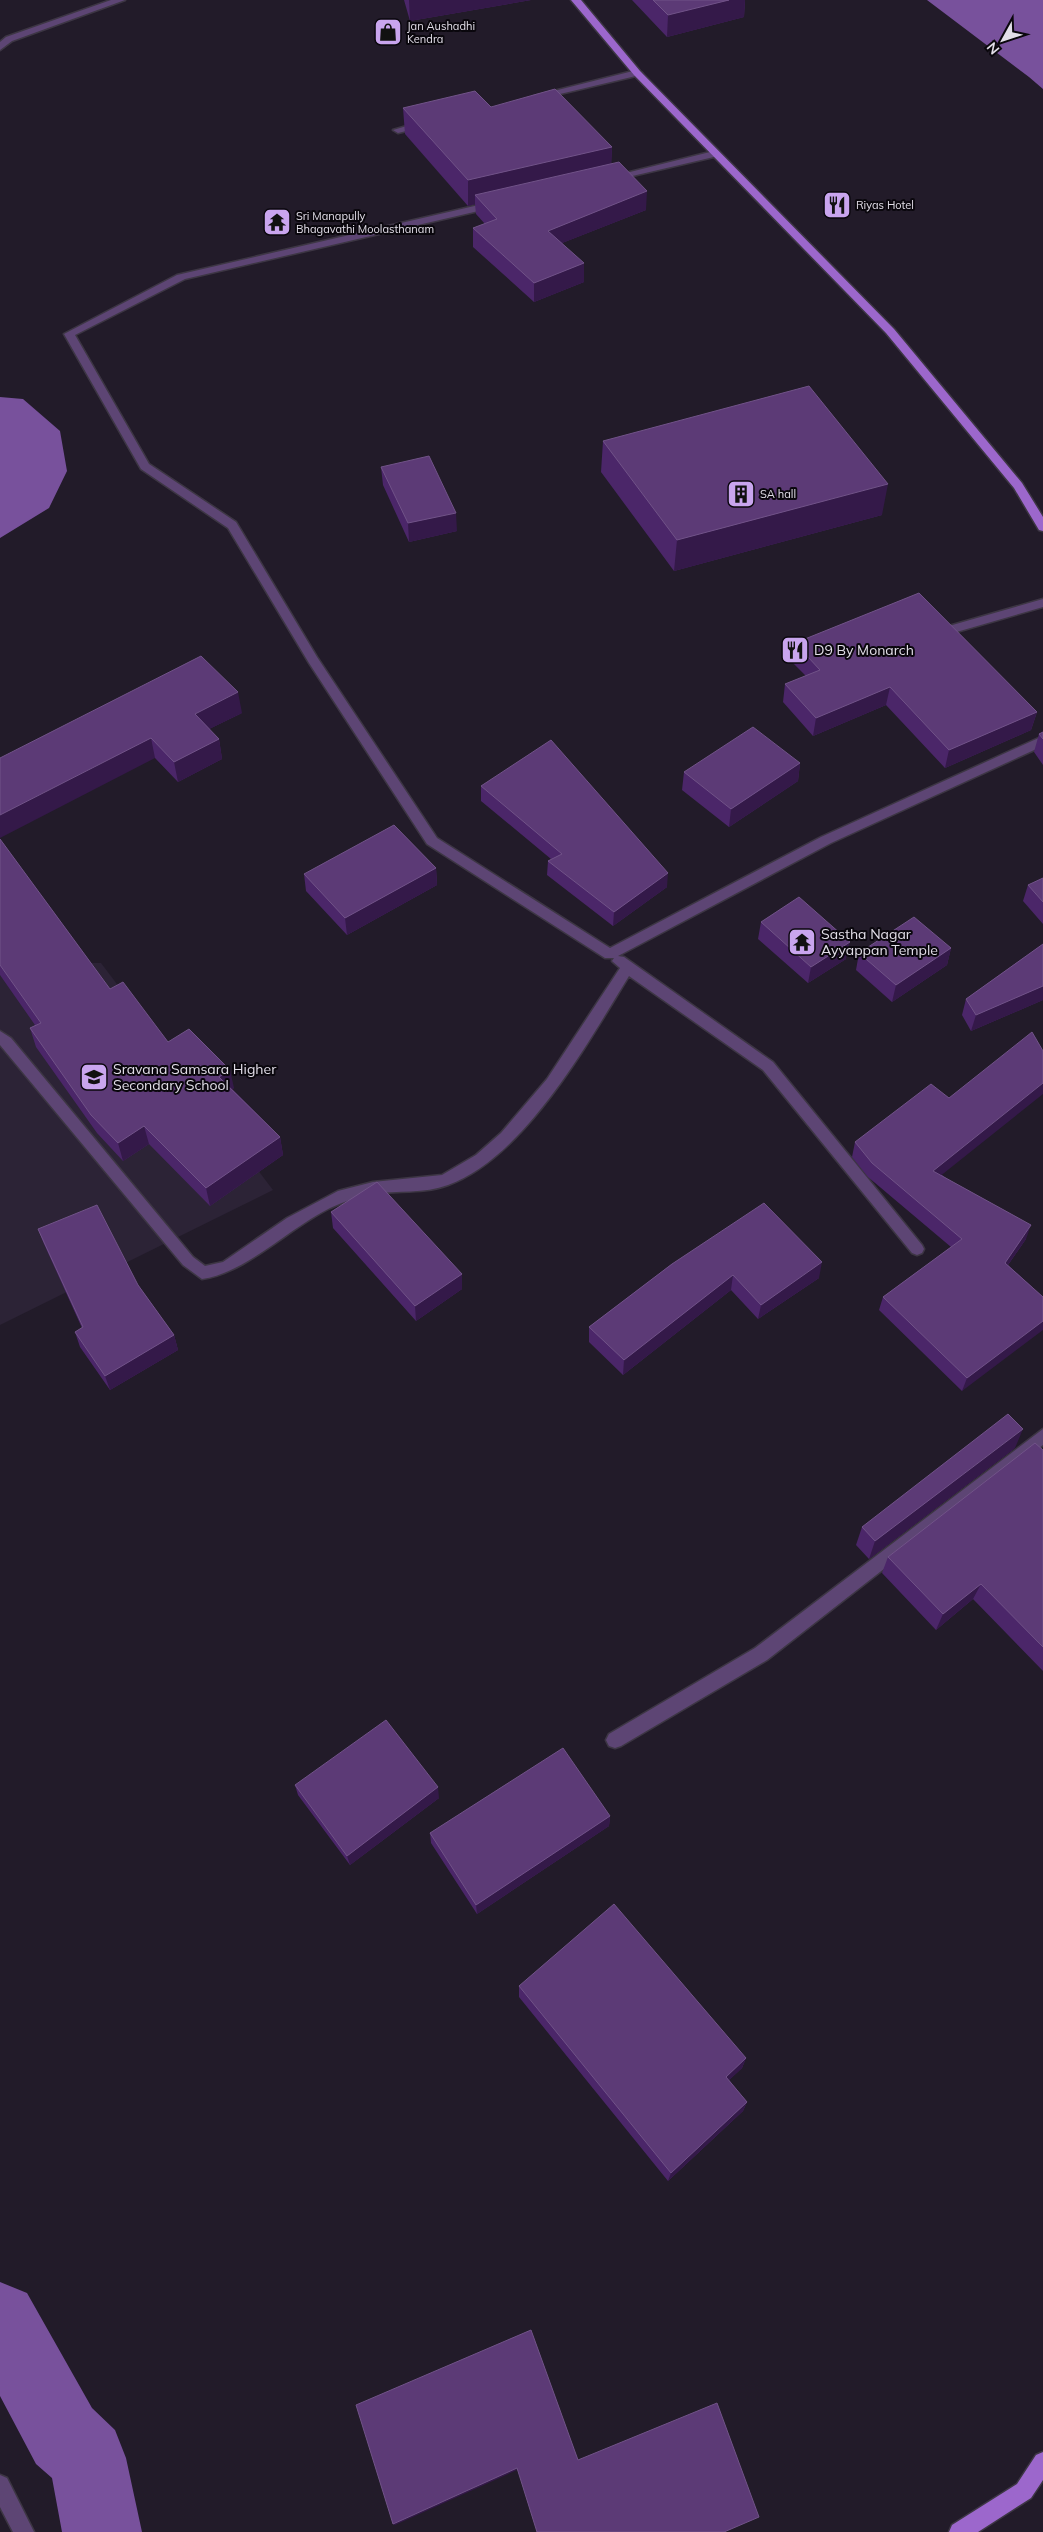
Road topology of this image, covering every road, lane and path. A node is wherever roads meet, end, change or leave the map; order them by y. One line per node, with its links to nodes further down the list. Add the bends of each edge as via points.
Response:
1 (120, 0): 3 (street, via 9,40)
2 (576, 0): 4 (main road)
3 (0, 47)
4 (637, 73): 5 (street); 8 (main road)
5 (532, 98)
6 (436, 121): 7 (street)
7 (398, 130)
8 (714, 154): 9 (street); 11 (main road, via 890,331 1018,486)
9 (598, 181)
10 (510, 201): 15 (street, via 181,277 69,334 145,466 232,525 313,660 432,841)
11 (1043, 527)
12 (1043, 603): 13 (street)
13 (953, 630)
14 (1043, 741): 15 (street, via 826,840)
15 (610, 954): 16 (street)
16 (627, 968): 17 (street, via 546,1089 476,1164 453,1177 421,1184 364,1189 334,1199 228,1266 202,1273 188,1261); 18 (street, via 768,1066)
17 (0, 1037)
18 (917, 1249)
19 (1043, 1436): 20 (street, via 760,1654)
20 (615, 1740)
21 (1043, 2462): 24 (main road, via 1024,2491)
22 (0, 2485): 23 (street)
23 (24, 2532)
24 (959, 2532)

